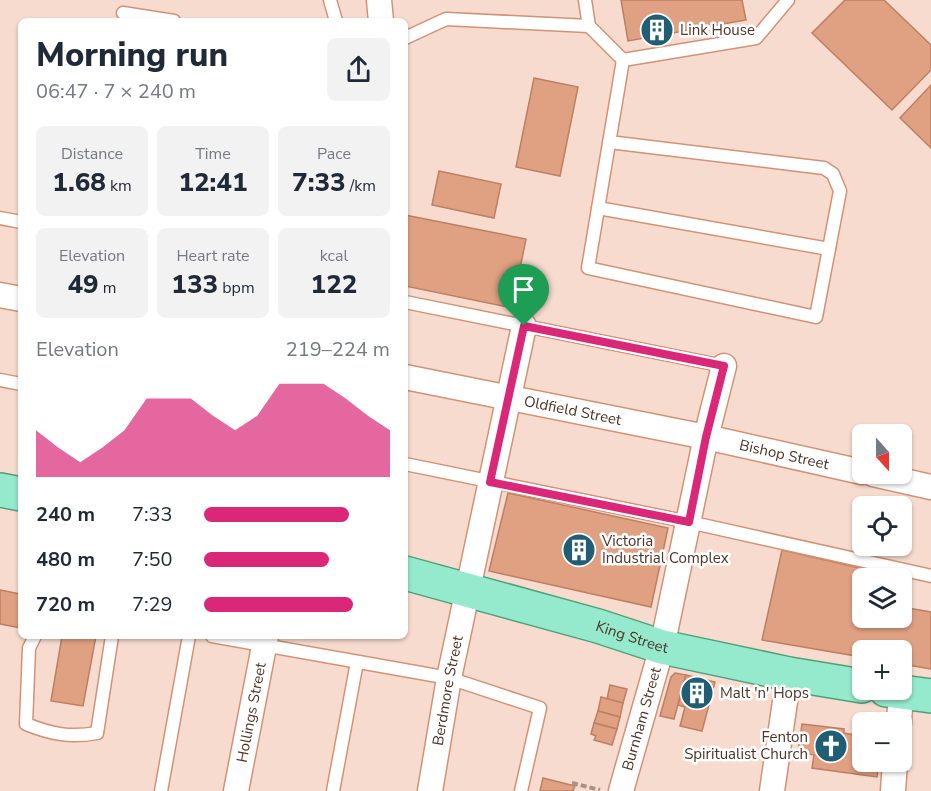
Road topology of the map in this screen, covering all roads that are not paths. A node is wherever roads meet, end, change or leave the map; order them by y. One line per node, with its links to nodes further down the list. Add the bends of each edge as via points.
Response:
1 (330, 0): 7 (lane)
2 (379, 0): 8 (street)
3 (585, 0): 9 (lane)
4 (788, 0): 11 (lane, via 756,39)
5 (123, 13): 6 (lane)
6 (155, 18)
7 (335, 18)
8 (381, 18)
9 (589, 26): 10 (lane, via 446,19); 11 (lane)
10 (408, 37)
11 (623, 60): 12 (lane)
12 (609, 142): 13 (lane); 16 (lane, via 824,168 833,174 840,192)
13 (598, 208): 16 (lane); 16 (lane, via 588,268 816,317)
14 (0, 218): 15 (lane)
15 (18, 221)
16 (829, 249)
17 (0, 295): 18 (street)
18 (18, 298)
19 (408, 303): 20 (lane)
20 (524, 326): 21 (lane); 25 (street, Berdmore Street)
21 (724, 366): 26 (street, Burnham Street)
22 (408, 378): 25 (street, Oldfield Street)
23 (0, 380): 24 (lane)
24 (18, 383)
25 (508, 399): 26 (street, Oldfield Street); 29 (street, Berdmore Street)
26 (706, 437): 28 (street, Bishop Street); 34 (street, Burnham Street)
27 (408, 465): 29 (lane)
28 (852, 470)
29 (490, 482): 34 (lane); 37 (street, Berdmore Street)
30 (912, 483): 31 (street)
31 (931, 487)
32 (0, 490): 33 (main road)
33 (18, 493)
34 (689, 522): 36 (lane); 42 (street, Burnham Street)
35 (408, 574): 37 (main road, King Street)
36 (931, 576)
37 (468, 590): 42 (main road, King Street); 45 (street, Berdmore Street)
38 (34, 639): 39 (lane, via 29,648 26,724 76,737 97,733)
39 (112, 639)
40 (188, 639): 48 (lane)
41 (265, 640): 43 (lane); 49 (street, Hollings Street)
42 (662, 647): 44 (main road, King Street); 53 (street, Burnham Street)
43 (357, 662): 45 (lane); 50 (lane)
44 (789, 674): 46 (main road, King Street); 54 (street)
45 (449, 678): 51 (street, Berdmore Street); 52 (lane, via 540,708)
46 (852, 684)
47 (894, 772): 55 (street)
48 (161, 791)
49 (236, 791)
50 (333, 791)
51 (430, 791)
52 (521, 791)
53 (621, 791)
54 (772, 791)
55 (892, 791)

